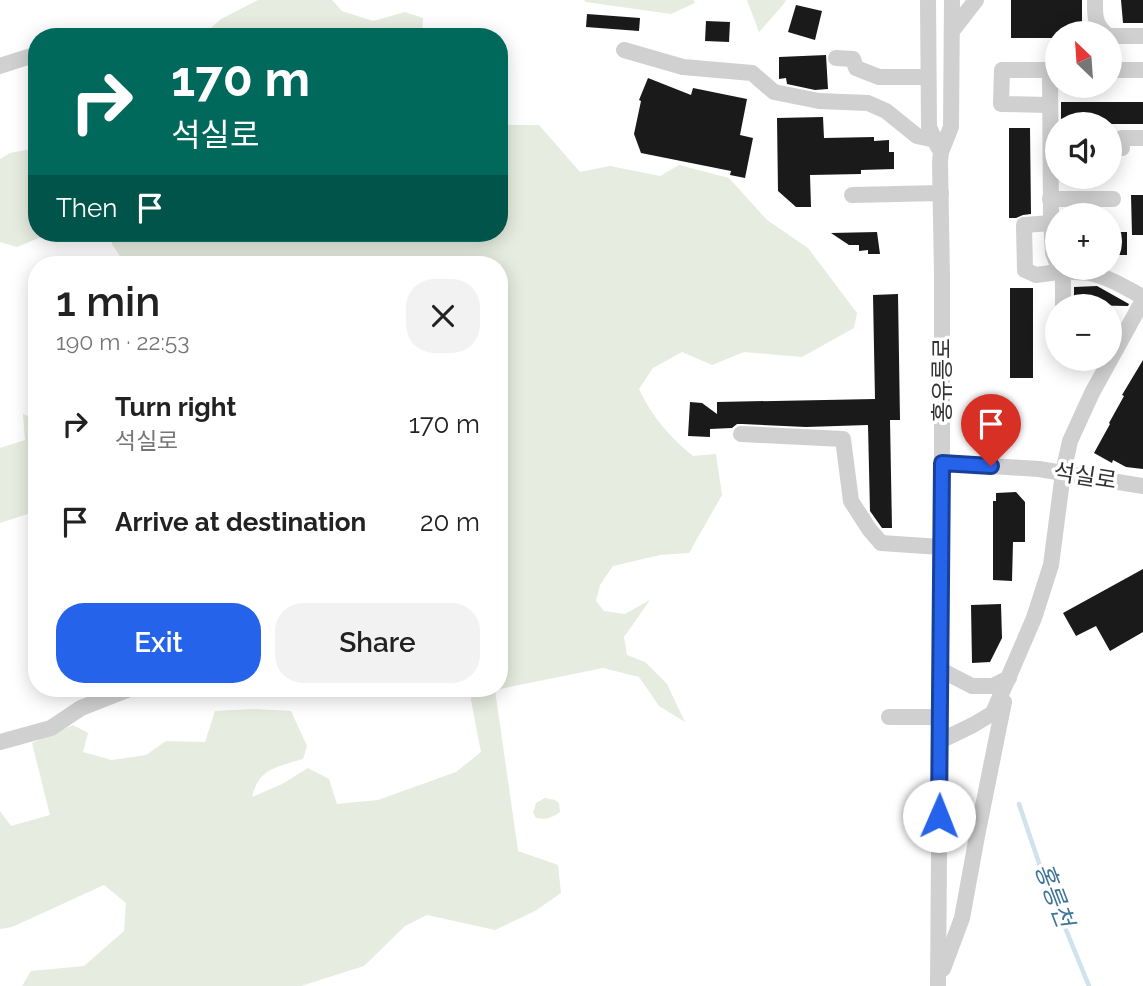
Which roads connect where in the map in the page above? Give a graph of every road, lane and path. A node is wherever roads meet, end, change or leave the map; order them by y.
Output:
1 (928, 0) edge
2 (952, 0) edge
3 (976, 0) edge
4 (1095, 0) edge
5 (1096, 21) edge
6 (952, 31) junction
7 (1122, 36) edge
8 (1143, 36) edge
9 (624, 50) dead end
10 (28, 57) edge
11 (836, 58) dead end
12 (0, 66) edge
13 (1045, 70) edge
14 (1122, 70) edge
15 (1143, 70) edge
16 (928, 77) junction
17 (1050, 98) edge
18 (1049, 105) junction
19 (1050, 112) edge
20 (1122, 138) edge
21 (1143, 138) edge
22 (938, 146) junction
23 (1051, 189) edge
24 (941, 193) junction
25 (852, 195) dead end
26 (1050, 199) junction
27 (1113, 199) dead end
28 (1050, 203) edge
29 (1045, 223) edge
30 (1045, 273) edge
31 (1111, 280) edge
32 (1143, 298) edge
33 (741, 434) dead end
34 (942, 463) junction
35 (1063, 473) junction
36 (1143, 486) edge
37 (941, 547) junction
38 (941, 670) junction
39 (1009, 678) junction
40 (109, 697) edge
41 (889, 717) dead end
42 (940, 717) junction
43 (940, 741) junction
44 (0, 742) edge
45 (938, 984) edge

1 - 16 street, 홍유릉로
2 - 6 street, 홍유릉로
3 - 6 street
4 - 5 street
6 - 22 street, 홍유릉로
7 - 8 street
9 - 22 street
10 - 12 street
11 - 16 street
13 - 18 street
14 - 15 street
16 - 22 street, 홍유릉로
17 - 18 street
18 - 19 street
20 - 21 street
22 - 24 street, 홍유릉로
23 - 26 street
24 - 25 street
24 - 34 street, 홍유릉로
26 - 27 street
26 - 28 street
29 - 30 street
31 - 32 street
32 - 35 street
33 - 37 street
34 - 35 street, 석실로
34 - 37 street, 홍유릉로
35 - 36 street, 석실로
35 - 39 street
37 - 38 street, 홍유릉로
38 - 39 street
38 - 42 street, 홍유릉로
39 - 43 street
39 - 45 street
40 - 44 street
41 - 42 street
42 - 43 street, 홍유릉로
43 - 45 street, 홍유릉로

